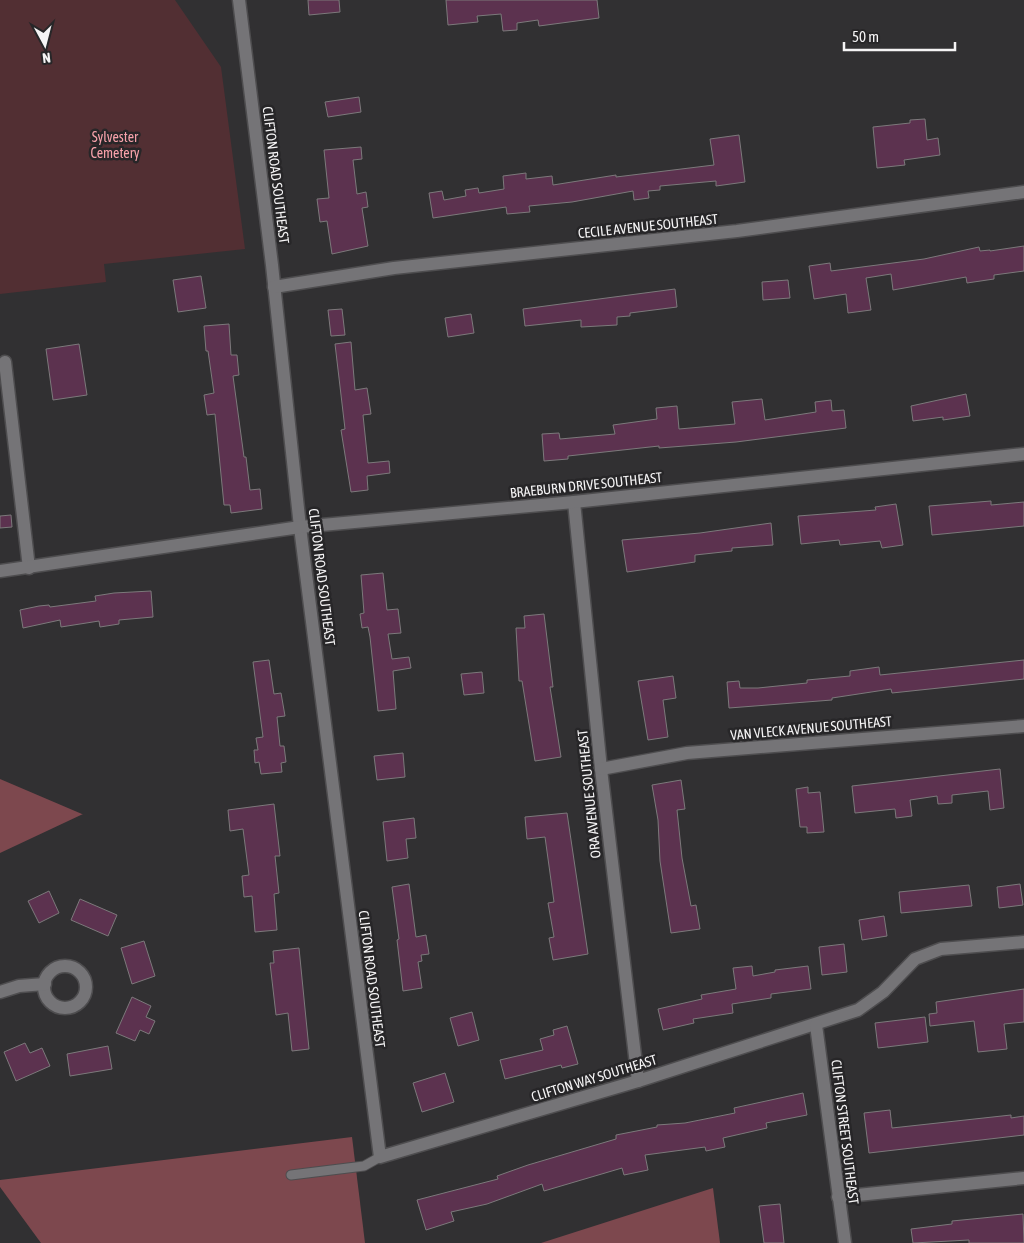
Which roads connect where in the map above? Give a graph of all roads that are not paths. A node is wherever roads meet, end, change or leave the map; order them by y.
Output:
1 (239, 0) edge
2 (1024, 192) edge
3 (274, 287) junction
4 (5, 362) dead end
5 (1024, 454) edge
6 (574, 502) junction
7 (300, 528) junction
8 (29, 568) junction
9 (0, 571) edge
10 (1024, 726) edge
11 (601, 769) junction
12 (1024, 942) edge
13 (45, 984) dead end
14 (0, 992) edge
15 (816, 1025) junction
16 (638, 1081) junction
17 (380, 1157) junction
18 (291, 1175) dead end
19 (1024, 1178) edge
20 (838, 1196) junction
21 (845, 1243) edge

1 - 3 street, CLIFTON ROAD SOUTHEAST
2 - 3 street, CECILE AVENUE SOUTHEAST
3 - 7 street, CLIFTON ROAD SOUTHEAST
4 - 8 street
5 - 6 street, BRAEBURN DRIVE SOUTHEAST
6 - 7 street, BRAEBURN DRIVE SOUTHEAST
6 - 11 street, ORA AVENUE SOUTHEAST
7 - 8 street, BRAEBURN DRIVE SOUTHEAST
7 - 17 street, CLIFTON ROAD SOUTHEAST
8 - 9 street, BRAEBURN DRIVE SOUTHEAST
10 - 11 street, VAN VLECK AVENUE SOUTHEAST
11 - 16 street, ORA AVENUE SOUTHEAST
12 - 15 street, CLIFTON WAY SOUTHEAST
13 - 14 street
15 - 16 street, CLIFTON WAY SOUTHEAST
15 - 20 street, CLIFTON STREET SOUTHEAST
16 - 17 street, CLIFTON WAY SOUTHEAST
17 - 18 lane
19 - 20 street
20 - 21 street, CLIFTON STREET SOUTHEAST

